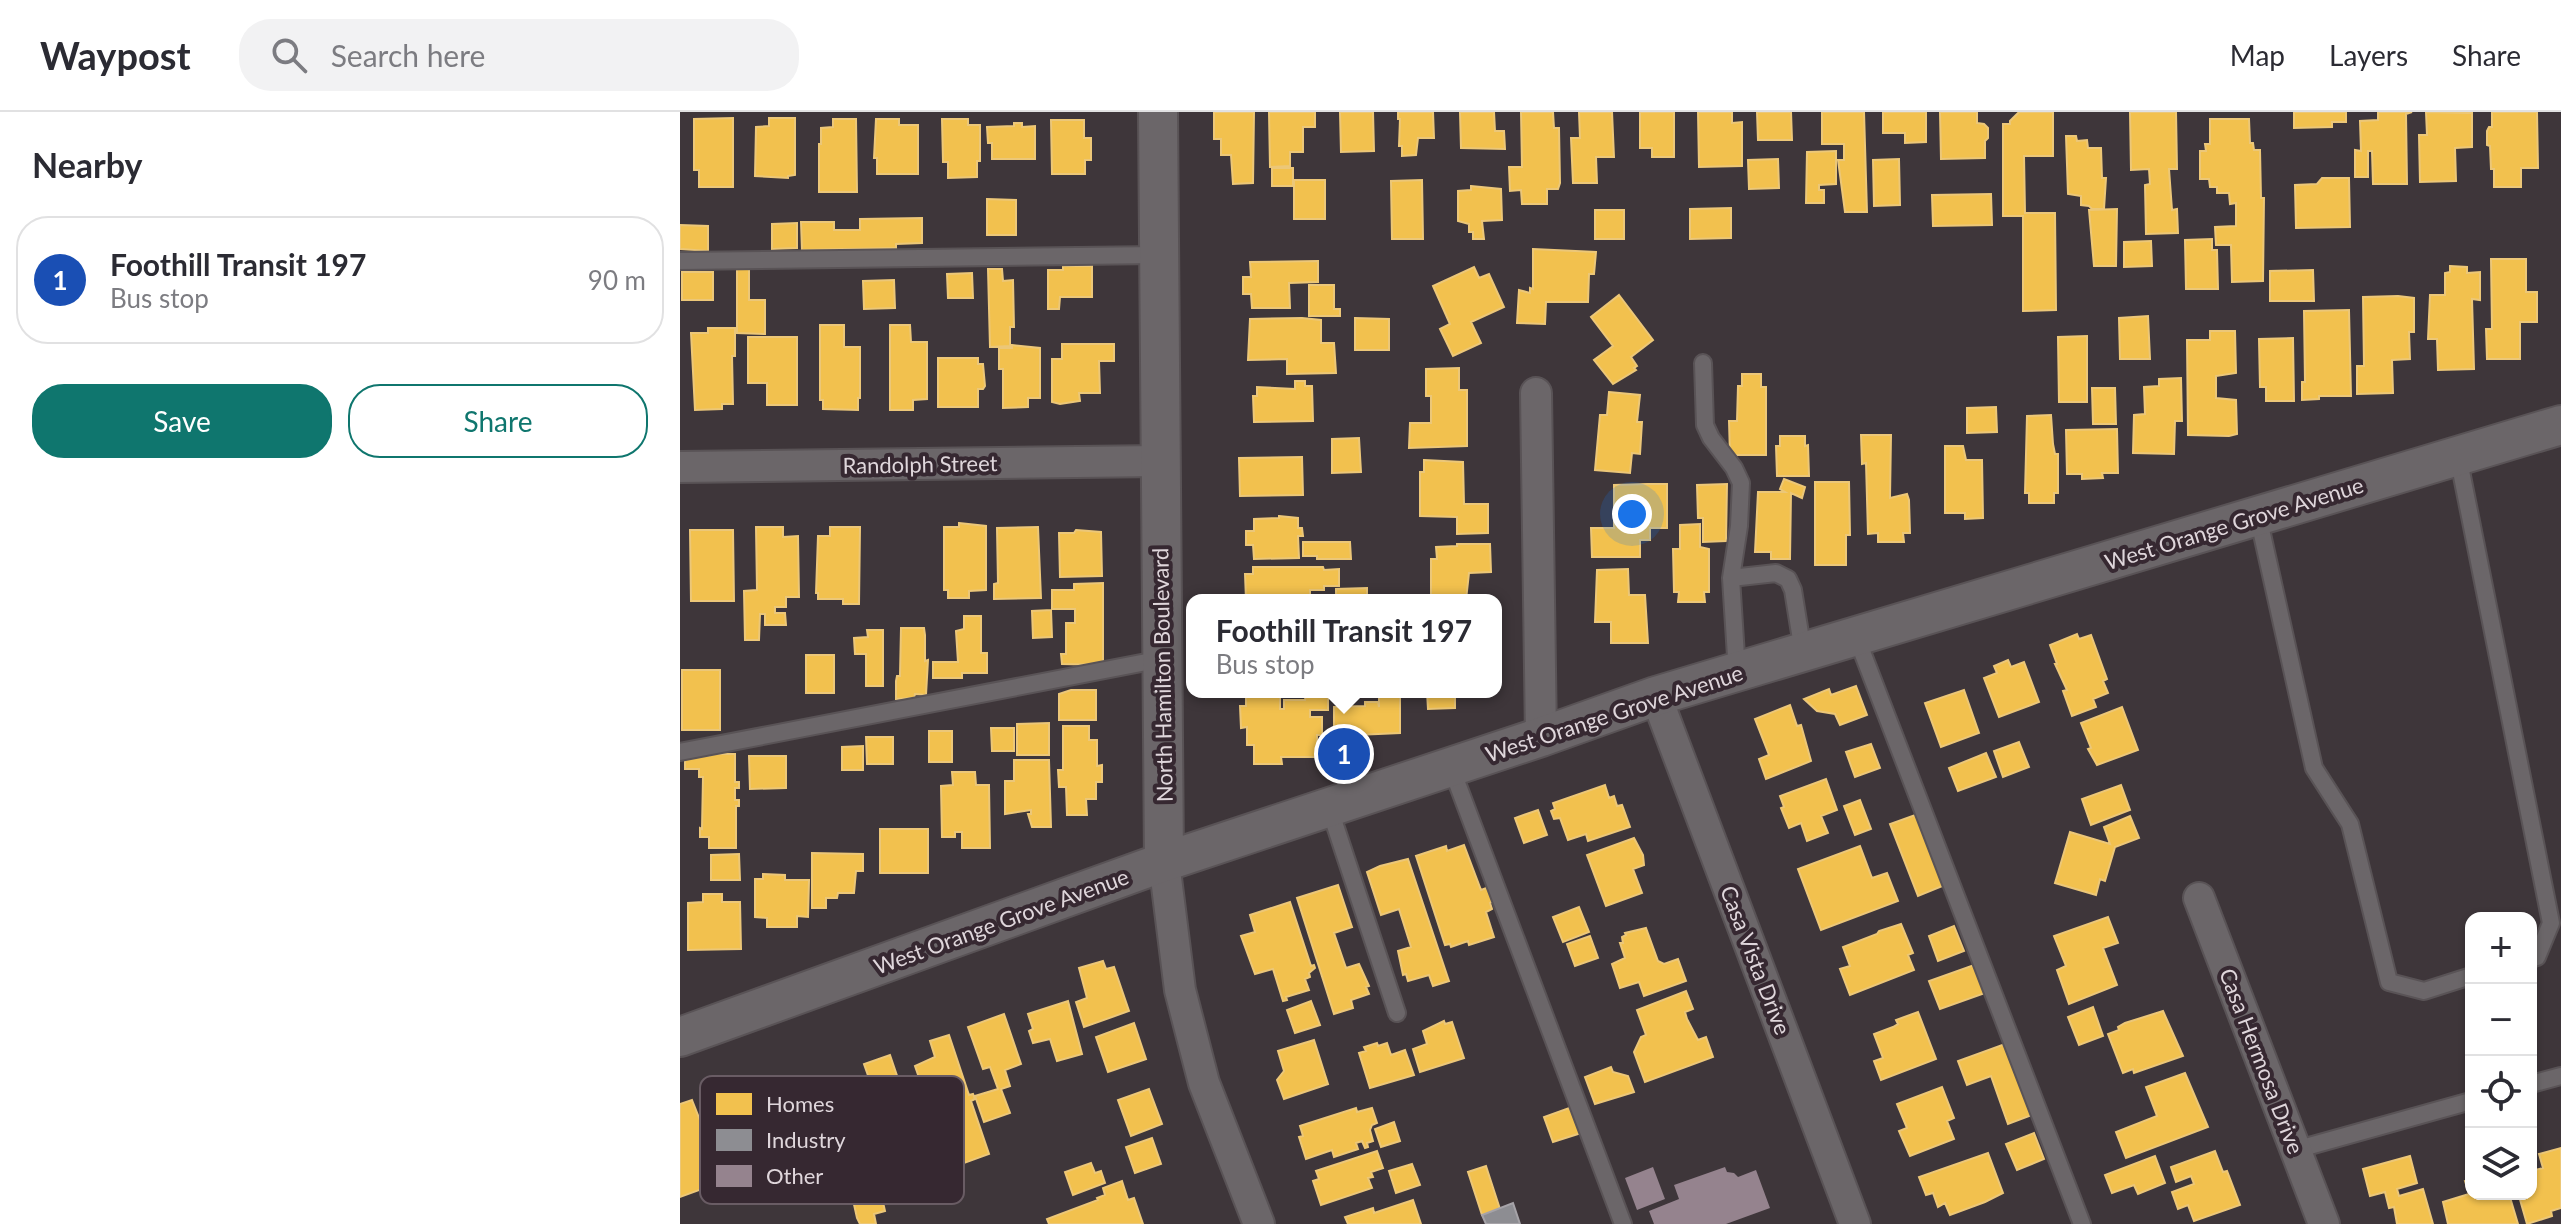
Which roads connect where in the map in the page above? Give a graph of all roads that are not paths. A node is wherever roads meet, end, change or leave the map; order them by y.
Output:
1 (1158, 112) edge
2 (1158, 255) junction
3 (680, 261) edge
4 (1703, 363) dead end
5 (1536, 393) dead end
6 (2561, 425) edge
7 (2458, 456) junction
8 (1159, 461) junction
9 (680, 467) edge
10 (2258, 516) junction
11 (1731, 578) junction
12 (1856, 636) junction
13 (1803, 652) junction
14 (1162, 659) junction
15 (1737, 672) junction
16 (1656, 696) junction
17 (1541, 737) junction
18 (680, 752) edge
19 (1451, 767) junction
20 (1329, 807) junction
21 (1164, 862) junction
22 (2199, 898) dead end
23 (2537, 957) edge
24 (2465, 978) edge
25 (1397, 1013) dead end
26 (680, 1037) edge
27 (2561, 1076) edge
28 (2537, 1082) edge
29 (2465, 1103) edge
30 (2295, 1150) junction
31 (1259, 1224) edge
32 (1623, 1224) edge
33 (1855, 1224) edge
34 (2082, 1224) edge
35 (2324, 1224) edge

1 - 2 street, North Hamilton Boulevard
2 - 3 lane
2 - 8 street, North Hamilton Boulevard
4 - 11 lane
5 - 17 street
6 - 7 street, West Orange Grove Avenue
7 - 10 street, West Orange Grove Avenue
7 - 23 lane
8 - 9 street, Randolph Street
8 - 14 street, North Hamilton Boulevard
10 - 12 street, West Orange Grove Avenue
10 - 24 lane
11 - 13 lane
11 - 15 lane
12 - 13 street, West Orange Grove Avenue
12 - 34 lane
13 - 15 street, West Orange Grove Avenue
14 - 18 lane
14 - 21 street, North Hamilton Boulevard
15 - 16 street, West Orange Grove Avenue
16 - 17 street, West Orange Grove Avenue
16 - 33 street, Casa Vista Drive
17 - 19 street, West Orange Grove Avenue
19 - 20 street, West Orange Grove Avenue
19 - 32 lane
20 - 21 street, West Orange Grove Avenue
20 - 25 lane
21 - 26 street, West Orange Grove Avenue
21 - 31 street, North Hamilton Boulevard
22 - 30 street, Casa Hermosa Drive
27 - 28 lane
29 - 30 lane
30 - 35 street, Casa Hermosa Drive

